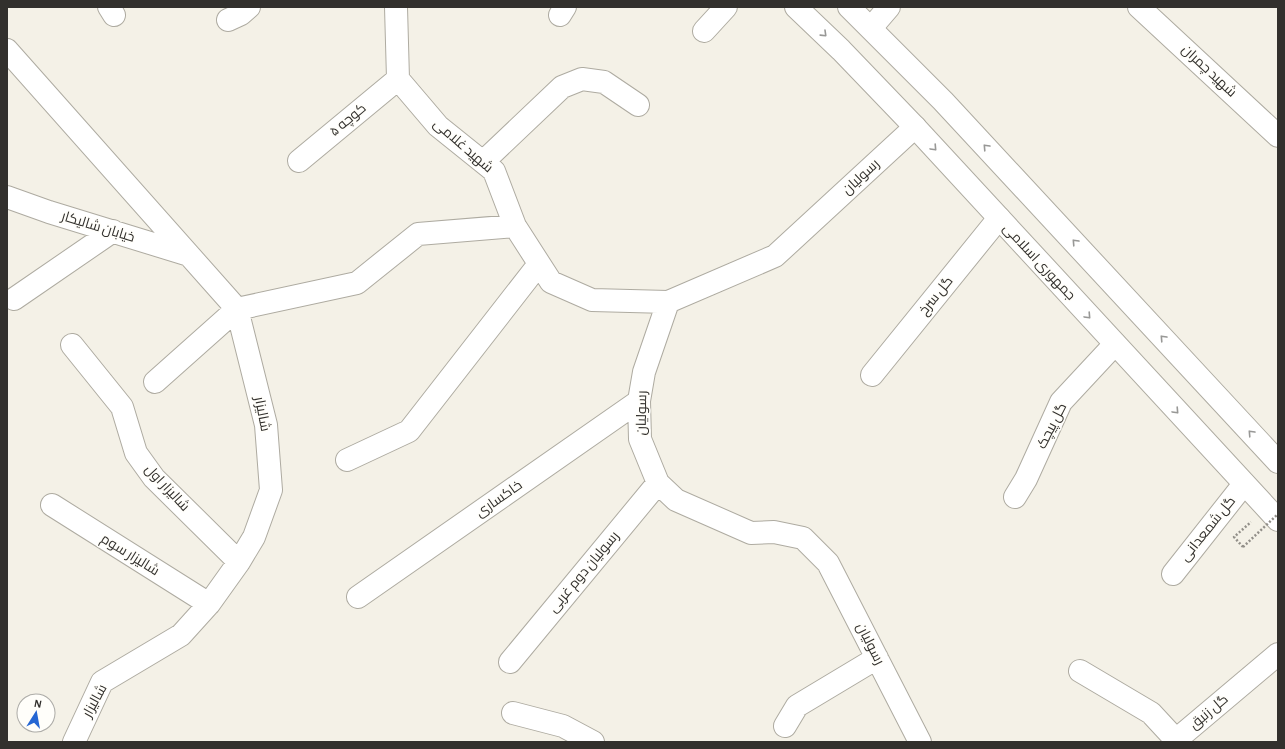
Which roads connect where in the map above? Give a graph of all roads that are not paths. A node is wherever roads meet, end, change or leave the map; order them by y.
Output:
1 (249, 7) edge
2 (396, 7) edge
3 (726, 7) edge
4 (796, 7) edge
5 (849, 7) edge
6 (889, 7) edge
7 (1139, 7) edge
8 (228, 20) dead end
9 (871, 28) junction
10 (704, 31) dead end
11 (7, 50) edge
12 (398, 79) junction
13 (638, 105) dead end
14 (915, 127) junction
15 (1278, 136) edge
16 (299, 161) dead end
17 (483, 162) junction
18 (7, 197) edge
19 (999, 218) junction
20 (516, 226) junction
21 (113, 231) junction
22 (189, 255) junction
23 (539, 264) junction
24 (14, 299) dead end
25 (668, 302) junction
26 (237, 309) junction
27 (1115, 344) junction
28 (72, 345) dead end
29 (872, 375) dead end
30 (155, 382) dead end
31 (639, 400) junction
32 (347, 460) dead end
33 (1278, 462) edge
34 (658, 483) junction
35 (1244, 484) junction
36 (1015, 497) dead end
37 (52, 505) dead end
38 (1278, 520) edge
39 (239, 562) junction
40 (1173, 574) dead end
41 (358, 597) dead end
42 (209, 604) junction
43 (1278, 654) edge
44 (877, 658) junction
45 (510, 662) dead end
46 (1080, 671) dead end
47 (512, 713) dead end
48 (785, 726) dead end
49 (1177, 741) edge
50 (74, 742) edge
51 (593, 742) edge
52 (920, 742) edge

1 - 8 street
2 - 12 street
3 - 10 street
4 -> 14 street, جمهوری اسلامی
5 - 9 street
6 - 9 street
7 - 15 street, شهید چمران
33 -> 9 street
11 - 22 street
12 - 16 street, کوچه ۵
12 - 17 street, شهید غلامی
13 - 17 street
14 -> 19 street, جمهوری اسلامی
14 - 25 street, رسولیان
17 - 20 street, شهید غلامی
18 - 21 street, خیابان شالیکار
19 -> 27 street, جمهوری اسلامی
19 - 29 street, گل سرخ
20 - 23 street, شهید غلامی
20 - 26 street
21 - 22 street, خیابان شالیکار
21 - 24 street
22 - 26 street
23 - 25 street, شهید غلامی
23 - 32 street
25 - 31 street, رسولیان
26 - 30 street
26 - 39 street, شالیزار
27 -> 35 street, جمهوری اسلامی
27 - 36 street, گل پیچک
28 - 39 street, شالیزار اول
31 - 34 street, رسولیان
31 - 41 street, خاکساری
34 - 44 street, رسولیان
34 - 45 street, رسولیان دوم غربی
35 - 38 street, جمهوری اسلامی
35 - 40 street, گل شمعدانی
37 - 42 street, شالیزار سوم
39 - 42 street, شالیزار
42 - 50 street, شالیزار
43 - 49 street, گل زنبق
44 - 48 street
44 - 52 street, رسولیان
46 - 49 street, گل زنبق
47 - 51 street

